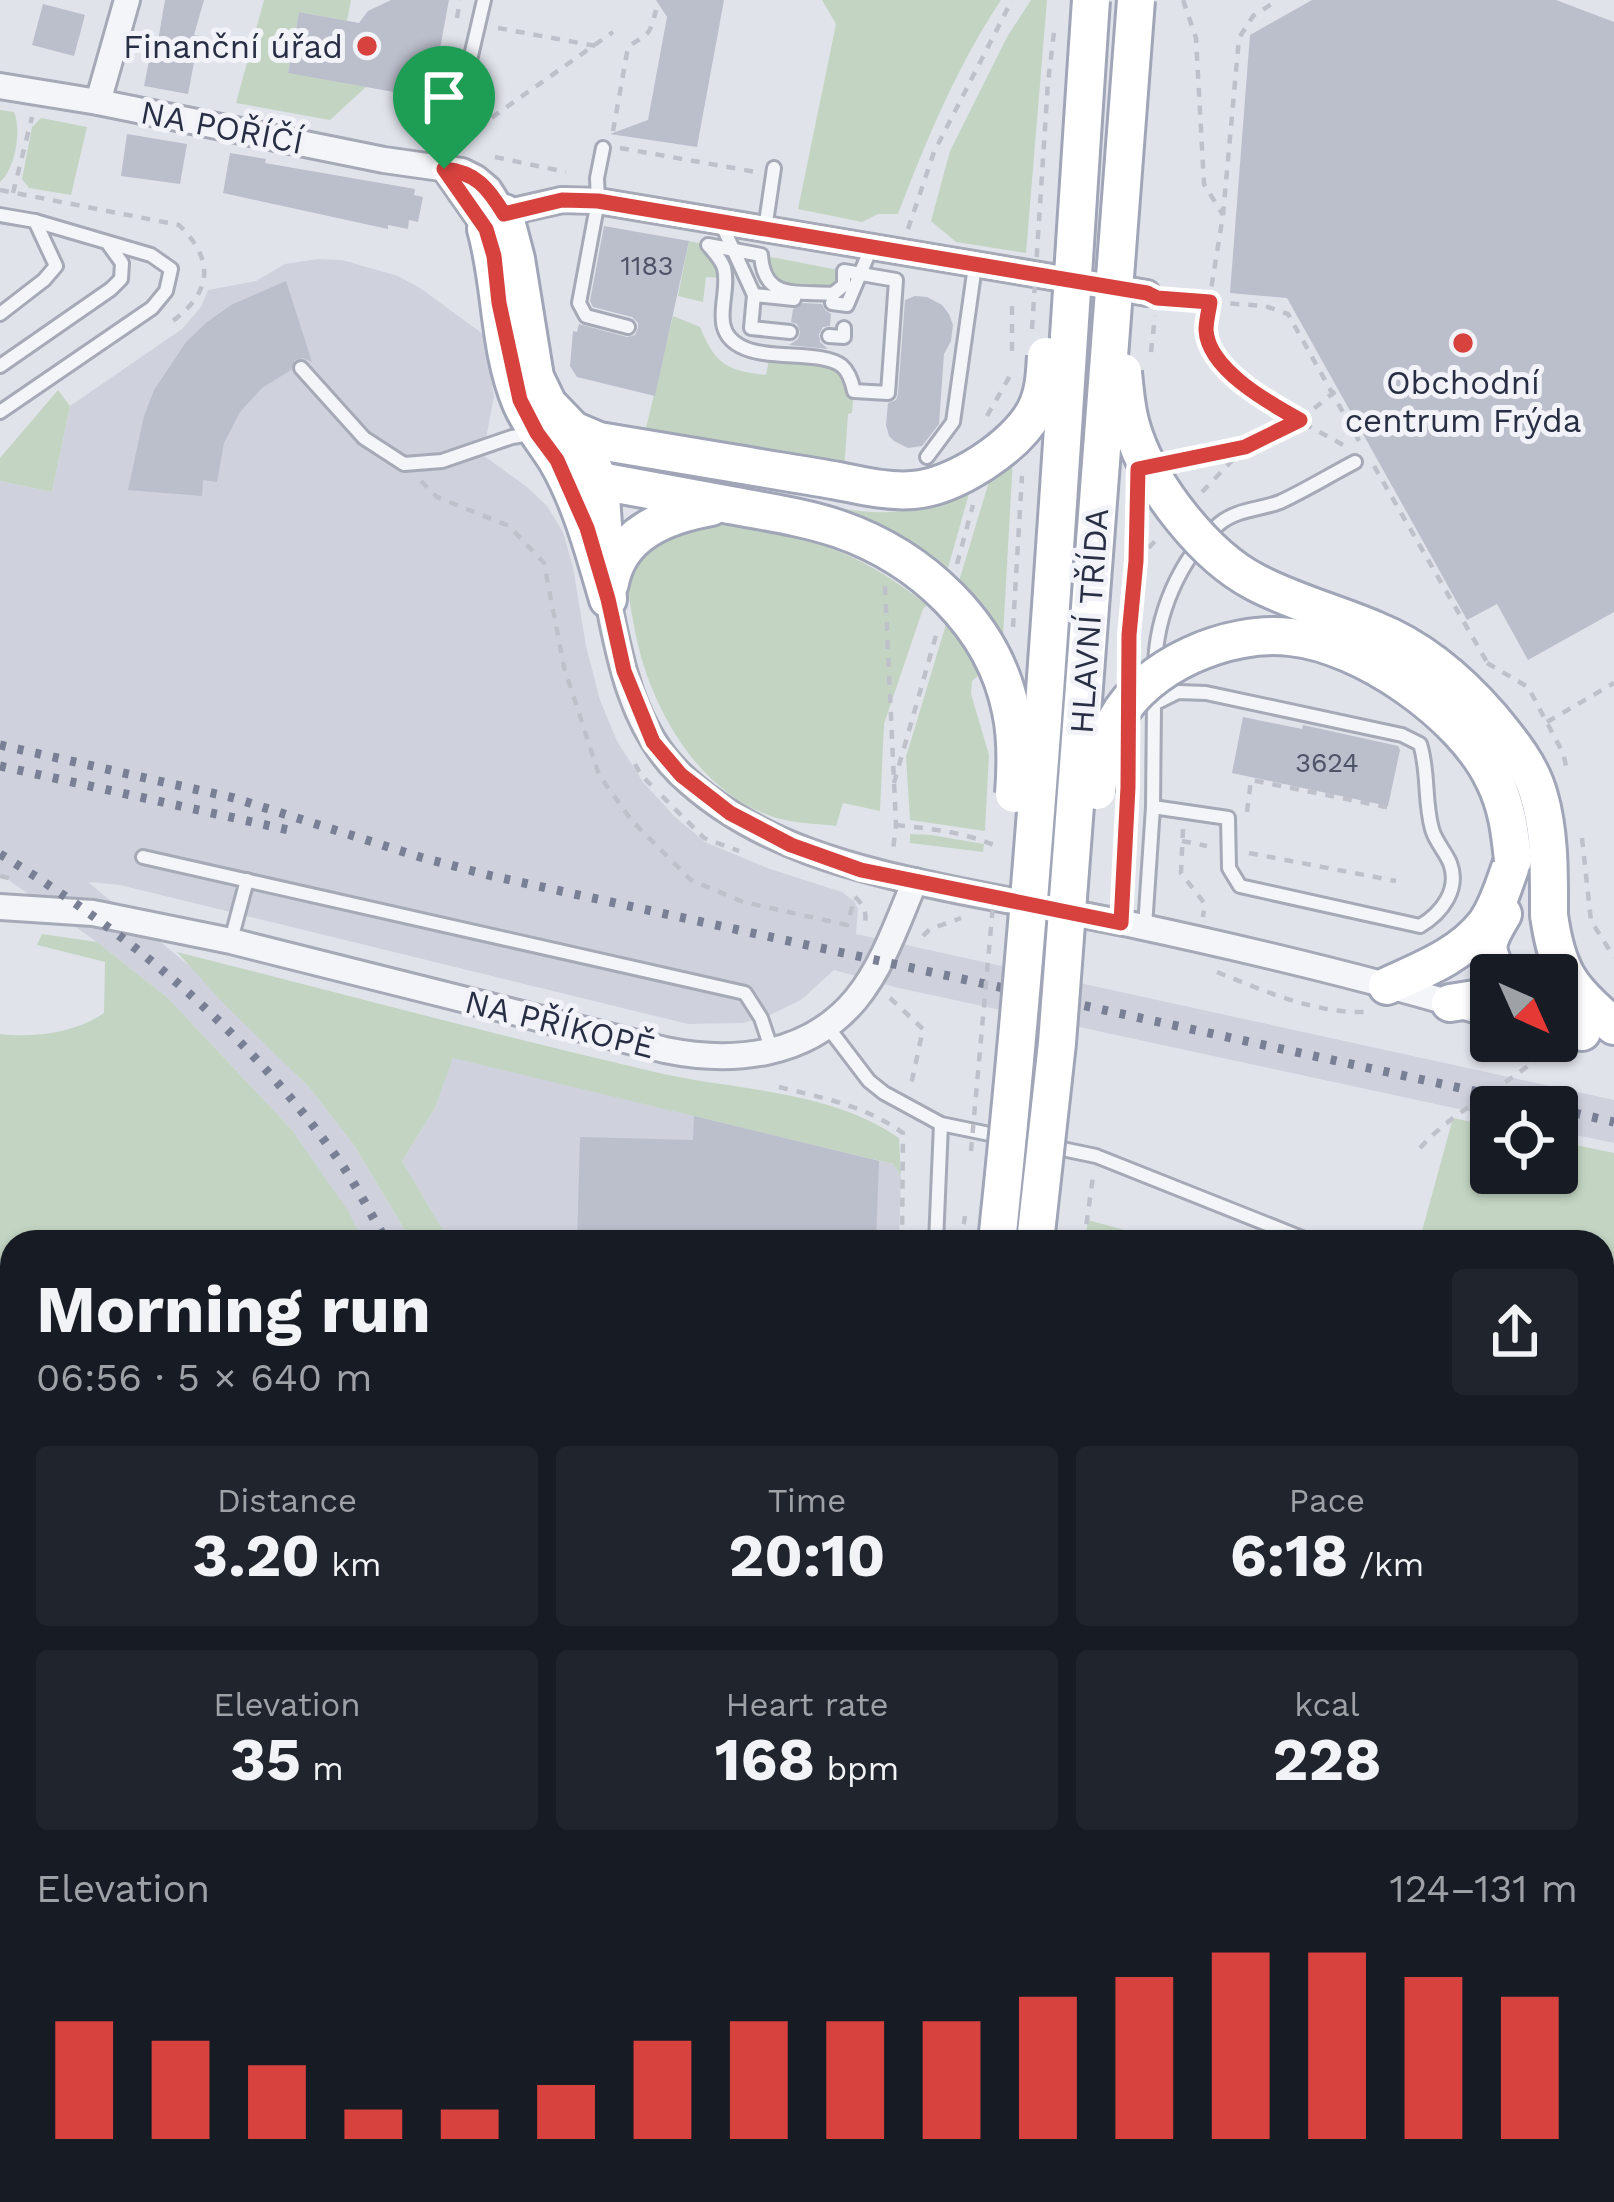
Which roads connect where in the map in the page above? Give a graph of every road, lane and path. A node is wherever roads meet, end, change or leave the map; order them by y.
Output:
1 (127, 0) edge
2 (484, 0) edge
3 (1012, 0) edge
4 (1076, 0) edge
5 (1091, 0) edge
6 (1136, 0) edge
7 (1146, 0) edge
8 (1183, 0) edge
9 (1278, 0) edge
10 (656, 10) dead end
11 (498, 28) dead end
12 (613, 32) dead end
13 (596, 46) junction
14 (0, 86) edge
15 (38, 93) junction
16 (98, 102) junction
17 (613, 130) dead end
18 (475, 144) dead end
19 (610, 148) joint
20 (444, 169) junction
21 (774, 171) joint
22 (15, 187) dead end
23 (598, 201) junction
24 (0, 215) edge
25 (1223, 215) junction
26 (35, 221) junction
27 (495, 221) junction
28 (720, 222) junction
29 (765, 230) junction
30 (109, 244) junction
31 (871, 248) junction
32 (733, 250) junction
33 (903, 253) junction
34 (975, 266) junction
35 (860, 274) junction
36 (1147, 293) dead end
37 (754, 295) junction
38 (794, 299) dead end
39 (1210, 302) junction
40 (842, 306) dead end
41 (1264, 306) dead end
42 (0, 314) edge
43 (628, 327) dead end
44 (844, 328) dead end
45 (790, 332) dead end
46 (830, 335) dead end
47 (1150, 362) dead end
48 (0, 367) edge
49 (301, 368) dead end
50 (1338, 389) dead end
51 (0, 412) edge
52 (1300, 420) junction
53 (556, 441) junction
54 (642, 448) junction
55 (1354, 456) joint
56 (927, 457) dead end
57 (1180, 460) dead end
58 (600, 481) junction
59 (728, 505) junction
60 (1137, 514) dead end
61 (587, 528) junction
62 (608, 599) junction
63 (1460, 619) dead end
64 (1474, 656) dead end
65 (1488, 664) junction
66 (1129, 675) dead end
67 (1614, 682) edge
68 (1154, 704) junction
69 (1547, 722) junction
70 (1128, 787) dead end
71 (1573, 791) dead end
72 (1153, 806) junction
73 (1391, 808) dead end
74 (1184, 810) junction
75 (1246, 820) dead end
76 (1580, 826) dead end
77 (1242, 852) dead end
78 (143, 857) dead end
79 (0, 877) edge
80 (18, 880) dead end
81 (247, 880) junction
82 (915, 881) junction
83 (1396, 881) dead end
84 (855, 897) dead end
85 (1504, 899) junction
86 (0, 907) edge
87 (1549, 915) junction
88 (1133, 925) junction
89 (863, 934) dead end
90 (231, 941) junction
91 (1199, 941) junction
92 (1488, 954) edge
93 (1529, 954) edge
94 (1614, 957) edge
95 (1388, 986) junction
96 (1283, 998) dead end
97 (1470, 1000) edge
98 (1450, 1003) junction
99 (1470, 1009) edge
100 (1348, 1013) dead end
101 (827, 1026) junction
102 (1580, 1032) edge
103 (772, 1052) junction
104 (1015, 1073) junction
105 (1053, 1077) junction
106 (779, 1087) dead end
107 (941, 1124) junction
108 (1420, 1148) dead end
109 (1096, 1156) junction
110 (902, 1230) edge
111 (937, 1230) edge
112 (998, 1230) edge
113 (1036, 1230) edge
114 (1086, 1230) edge
115 (1282, 1230) edge

1 - 16 street
2 - 20 lane
3 - 33 path
4 - 54 main road, bridge
5 - 104 main road, bridge
6 - 105 main road, HLAVNÍ TŘÍDA, bridge
7 - 87 main road, bridge
8 - 25 path
9 - 25 path
10 - 17 path
11 - 13 path
12 - 13 path
13 - 18 path
14 - 15 street, NA POŘÍČÍ
15 - 16 street, NA POŘÍČÍ
15 - 22 path
16 - 20 street, NA POŘÍČÍ
19 - 21 path
19 - 23 lane
20 - 27 street
21 - 29 lane
23 - 27 street
23 - 28 street
23 - 43 lane
24 - 26 lane
25 - 39 path
26 - 30 lane
26 - 42 lane
27 - 53 main road
28 - 29 street
28 - 32 lane
29 - 31 street
30 - 48 lane
30 - 51 lane
31 - 33 street
31 - 35 lane
32 - 35 lane
32 - 35 lane
32 - 37 lane
33 - 34 street
34 - 36 street
34 - 56 lane
35 - 40 lane
37 - 38 lane
37 - 45 lane
39 - 41 path
39 - 47 path
39 - 52 path
44 - 46 lane
49 - 53 lane
50 - 52 path
52 - 55 path
52 - 57 path
53 - 54 main road
53 - 58 main road
53 - 61 main road
54 - 58 main road
55 - 68 lane
58 - 59 main road
58 - 61 main road
58 - 62 main road
59 - 62 main road
59 - 104 main road, bridge
60 - 66 path
61 - 62 main road
62 - 82 street
63 - 65 path
64 - 65 path
65 - 69 path
67 - 69 path
68 - 72 lane
68 - 74 lane
69 - 71 path
70 - 88 path
72 - 74 lane
72 - 88 lane
73 - 75 path
74 - 91 path
76 - 94 path
77 - 83 path
78 - 81 lane
79 - 80 path
81 - 90 lane
81 - 103 lane
82 - 88 street
82 - 101 street, NA PŘÍKOPĚ
84 - 89 path
85 - 92 main road
85 - 95 main road
85 - 105 main road, bridge
86 - 90 street, NA PŘÍKOPĚ
87 - 93 main road
87 - 102 main road
88 - 91 street
90 - 103 street, NA PŘÍKOPĚ
91 - 95 street
95 - 98 street
96 - 100 path
97 - 98 main road
98 - 99 street
101 - 103 street, NA PŘÍKOPĚ
101 - 107 lane
102 - 108 path
104 - 112 main road, bridge
105 - 113 main road, HLAVNÍ TŘÍDA, bridge
106 - 110 path
107 - 109 lane
107 - 111 lane
109 - 114 path
109 - 115 lane

